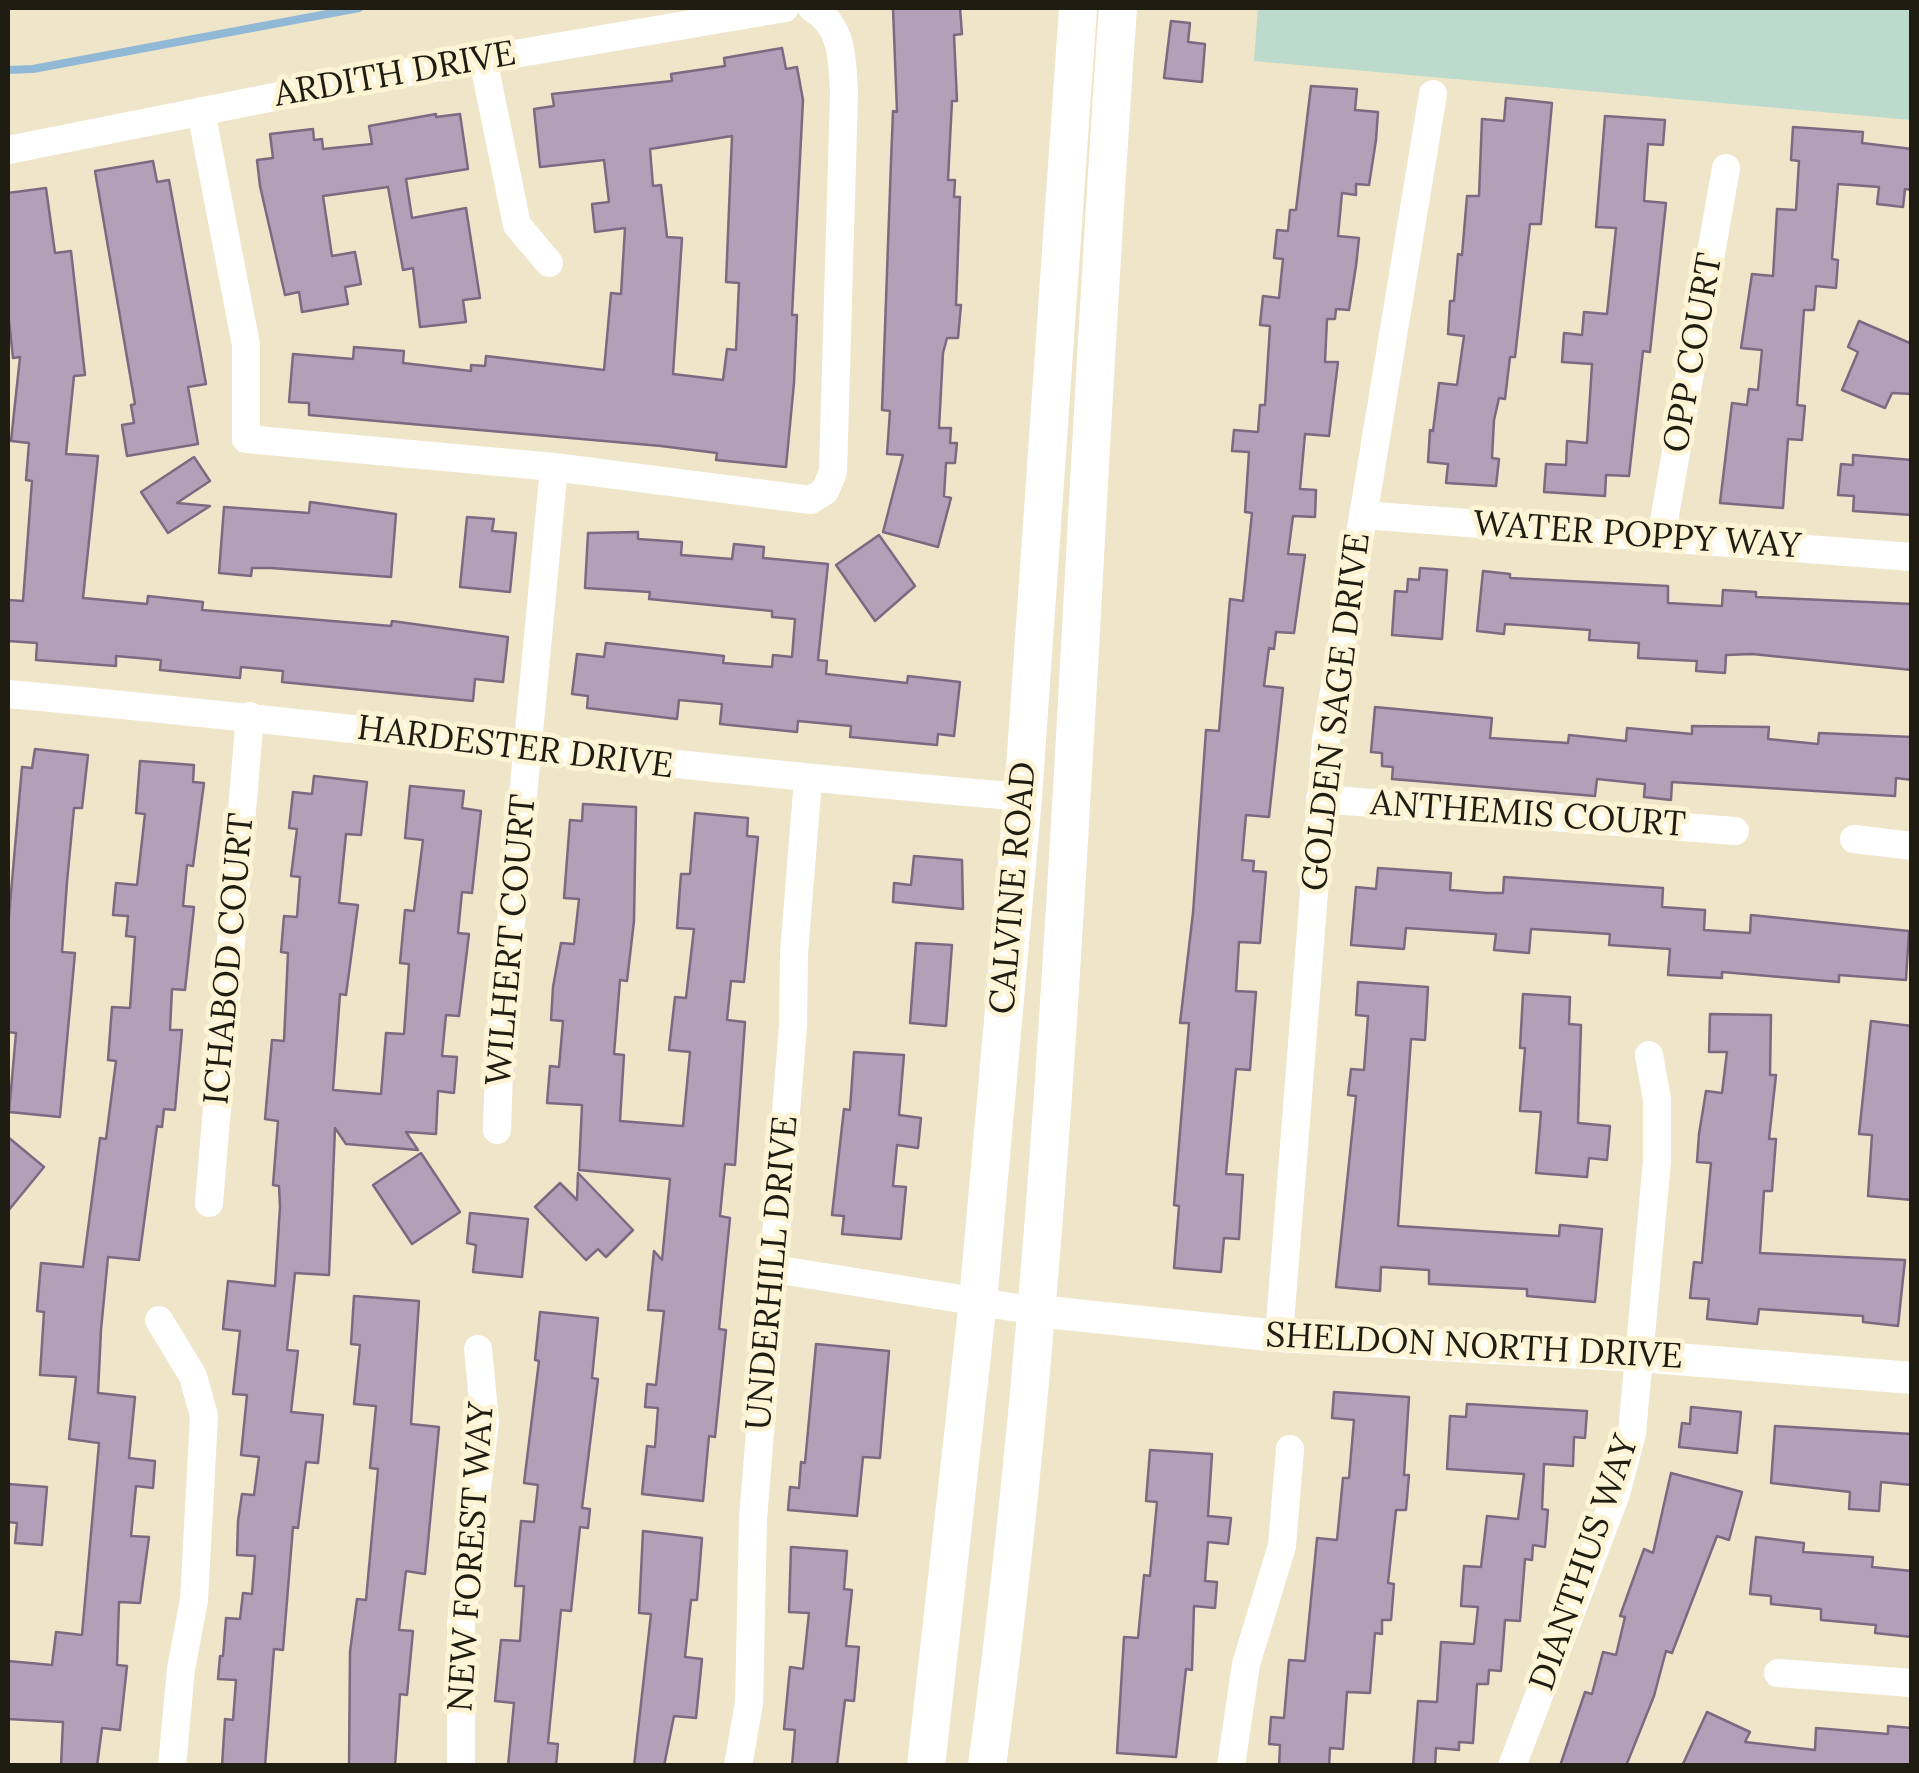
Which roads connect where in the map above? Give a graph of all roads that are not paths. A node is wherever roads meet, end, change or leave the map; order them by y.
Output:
1 (784, 8) edge
2 (812, 8) edge
3 (1078, 8) edge
4 (1118, 8) edge
5 (483, 59) junction
6 (1433, 94) dead end
7 (201, 112) junction
8 (8, 150) edge
9 (1726, 168) dead end
10 (549, 263) dead end
11 (554, 467) junction
12 (1363, 516) junction
13 (1662, 538) junction
14 (1912, 557) edge
15 (8, 694) edge
16 (250, 716) junction
17 (528, 752) junction
18 (808, 780) junction
19 (1023, 797) junction
20 (1320, 800) junction
21 (1736, 830) dead end
22 (1854, 839) dead end
23 (1912, 846) edge
24 (1649, 1054) dead end
25 (497, 1130) dead end
26 (209, 1203) dead end
27 (774, 1269) junction
28 (978, 1302) junction
29 (1036, 1311) junction
30 (159, 1320) dead end
31 (1279, 1336) junction
32 (478, 1349) dead end
33 (1639, 1356) junction
34 (1912, 1378) edge
35 (1290, 1450) dead end
36 (1778, 1673) dead end
37 (1912, 1683) edge
38 (172, 1766) edge
39 (461, 1766) edge
40 (738, 1766) edge
41 (926, 1766) edge
42 (987, 1766) edge
43 (1231, 1766) edge
44 (1512, 1766) edge

1 - 5 street, ARDITH DRIVE
2 - 11 street
3 - 19 main road, CALVINE ROAD
4 - 29 main road, CALVINE ROAD
5 - 7 street, ARDITH DRIVE
5 - 10 street
6 - 12 street, GOLDEN SAGE DRIVE
7 - 8 street, ARDITH DRIVE
7 - 11 street
9 - 13 street, OPP COURT
11 - 17 street, WILHERT COURT
12 - 13 street, WATER POPPY WAY
12 - 20 street, GOLDEN SAGE DRIVE
13 - 14 street, WATER POPPY WAY
15 - 16 street, HARDESTER DRIVE
16 - 17 street, HARDESTER DRIVE
16 - 26 street, ICHABOD COURT
17 - 18 street, HARDESTER DRIVE
17 - 25 street, WILHERT COURT
18 - 19 street, HARDESTER DRIVE
18 - 27 street, UNDERHILL DRIVE
19 - 28 main road, CALVINE ROAD
20 - 21 street, ANTHEMIS COURT
20 - 31 street, GOLDEN SAGE DRIVE
22 - 23 street
24 - 33 street, DIANTHUS WAY
27 - 28 street
27 - 40 street, UNDERHILL DRIVE
28 - 29 street
28 - 41 main road, CALVINE ROAD
29 - 31 street, SHELDON NORTH DRIVE
29 - 42 main road, CALVINE ROAD
30 - 38 street
31 - 33 street, SHELDON NORTH DRIVE
32 - 39 street, NEW FOREST WAY
33 - 34 street, SHELDON NORTH DRIVE
33 - 44 street, DIANTHUS WAY
35 - 43 street
36 - 37 street

